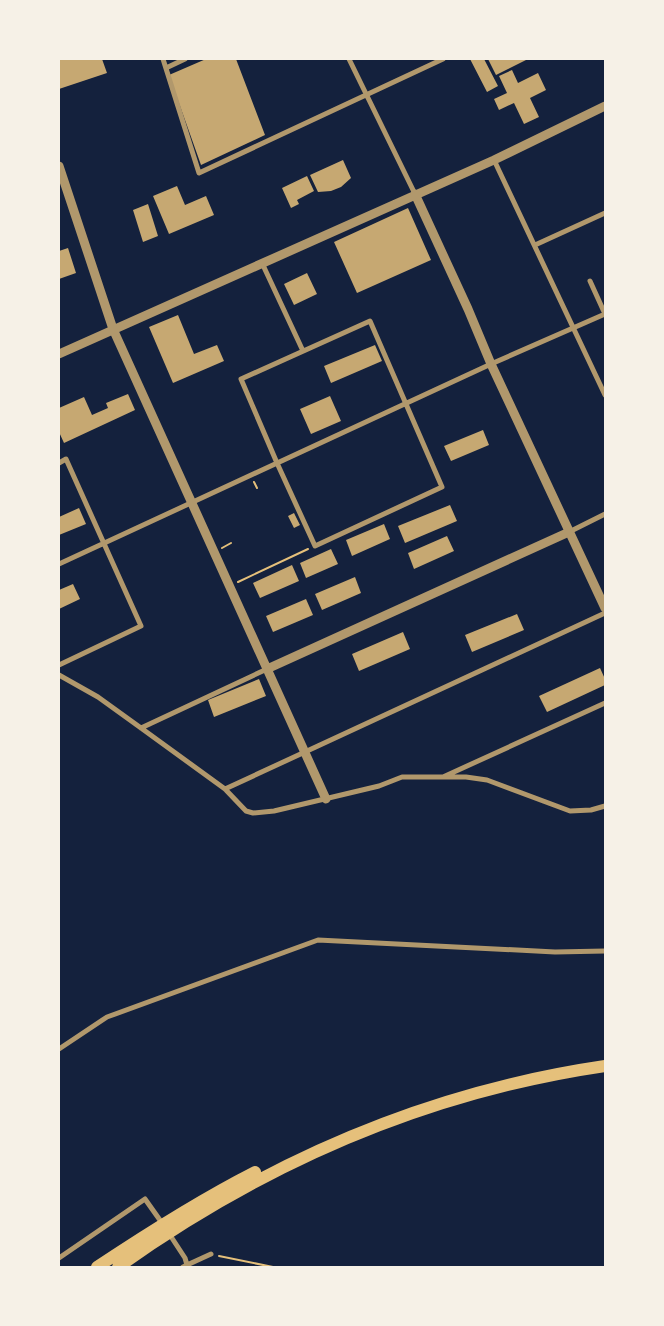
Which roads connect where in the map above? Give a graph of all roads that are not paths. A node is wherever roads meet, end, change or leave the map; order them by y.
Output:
1 (163, 59) edge
2 (185, 59) edge
3 (349, 59) edge
4 (443, 59) edge
5 (166, 68) junction
6 (366, 94) junction
7 (605, 106) edge
8 (494, 160) junction
9 (59, 166) edge
10 (415, 194) junction
11 (605, 213) edge
12 (535, 245) junction
13 (262, 263) junction
14 (590, 281) dead end
15 (605, 314) edge
16 (574, 328) junction
17 (113, 329) junction
18 (303, 351) junction
19 (59, 354) edge
20 (492, 364) junction
21 (605, 395) edge
22 (405, 404) junction
23 (59, 463) edge
24 (277, 463) junction
25 (191, 502) junction
26 (605, 514) edge
27 (569, 532) junction
28 (104, 543) junction
29 (59, 564) edge
30 (605, 608) edge
31 (605, 613) edge
32 (59, 665) edge
33 (267, 669) junction
34 (59, 675) edge
35 (605, 702) edge
36 (141, 728) junction
37 (304, 751) junction
38 (440, 778) junction
39 (225, 789) junction
40 (326, 799) junction
41 (605, 806) edge
42 (605, 951) edge
43 (59, 1049) edge
44 (605, 1066) edge
45 (354, 1135) junction
46 (211, 1254) road end
47 (59, 1258) edge
48 (185, 1266) edge
49 (97, 1267) edge
50 (118, 1267) edge

1 - 5 street
2 - 5 street
3 - 6 street
4 - 6 street
5 - 6 street
6 - 10 street
7 - 8 street
8 - 10 street
8 - 12 street
9 - 17 street
10 - 13 street
10 - 20 street
11 - 12 street
12 - 16 street
13 - 17 street
13 - 18 street
14 - 15 street
15 - 16 street
16 - 20 street
16 - 21 street
17 - 19 street
17 - 25 street
18 - 22 street
18 - 24 street
20 - 22 street
20 - 27 street
22 - 24 street
22 - 24 street
23 - 28 street
24 - 25 street
25 - 28 street
25 - 33 street
26 - 27 street
27 - 30 street
27 - 33 street
28 - 29 street
28 - 32 street
31 - 37 street
33 - 36 street
33 - 37 street
34 - 36 street
35 - 38 street
36 - 39 street
37 - 39 street
37 - 40 street
38 - 40 street
38 - 41 street
39 - 40 street
42 - 43 street
44 - 45 highway
45 - 49 highway
45 - 50 highway
46 - 48 street
47 - 48 street

